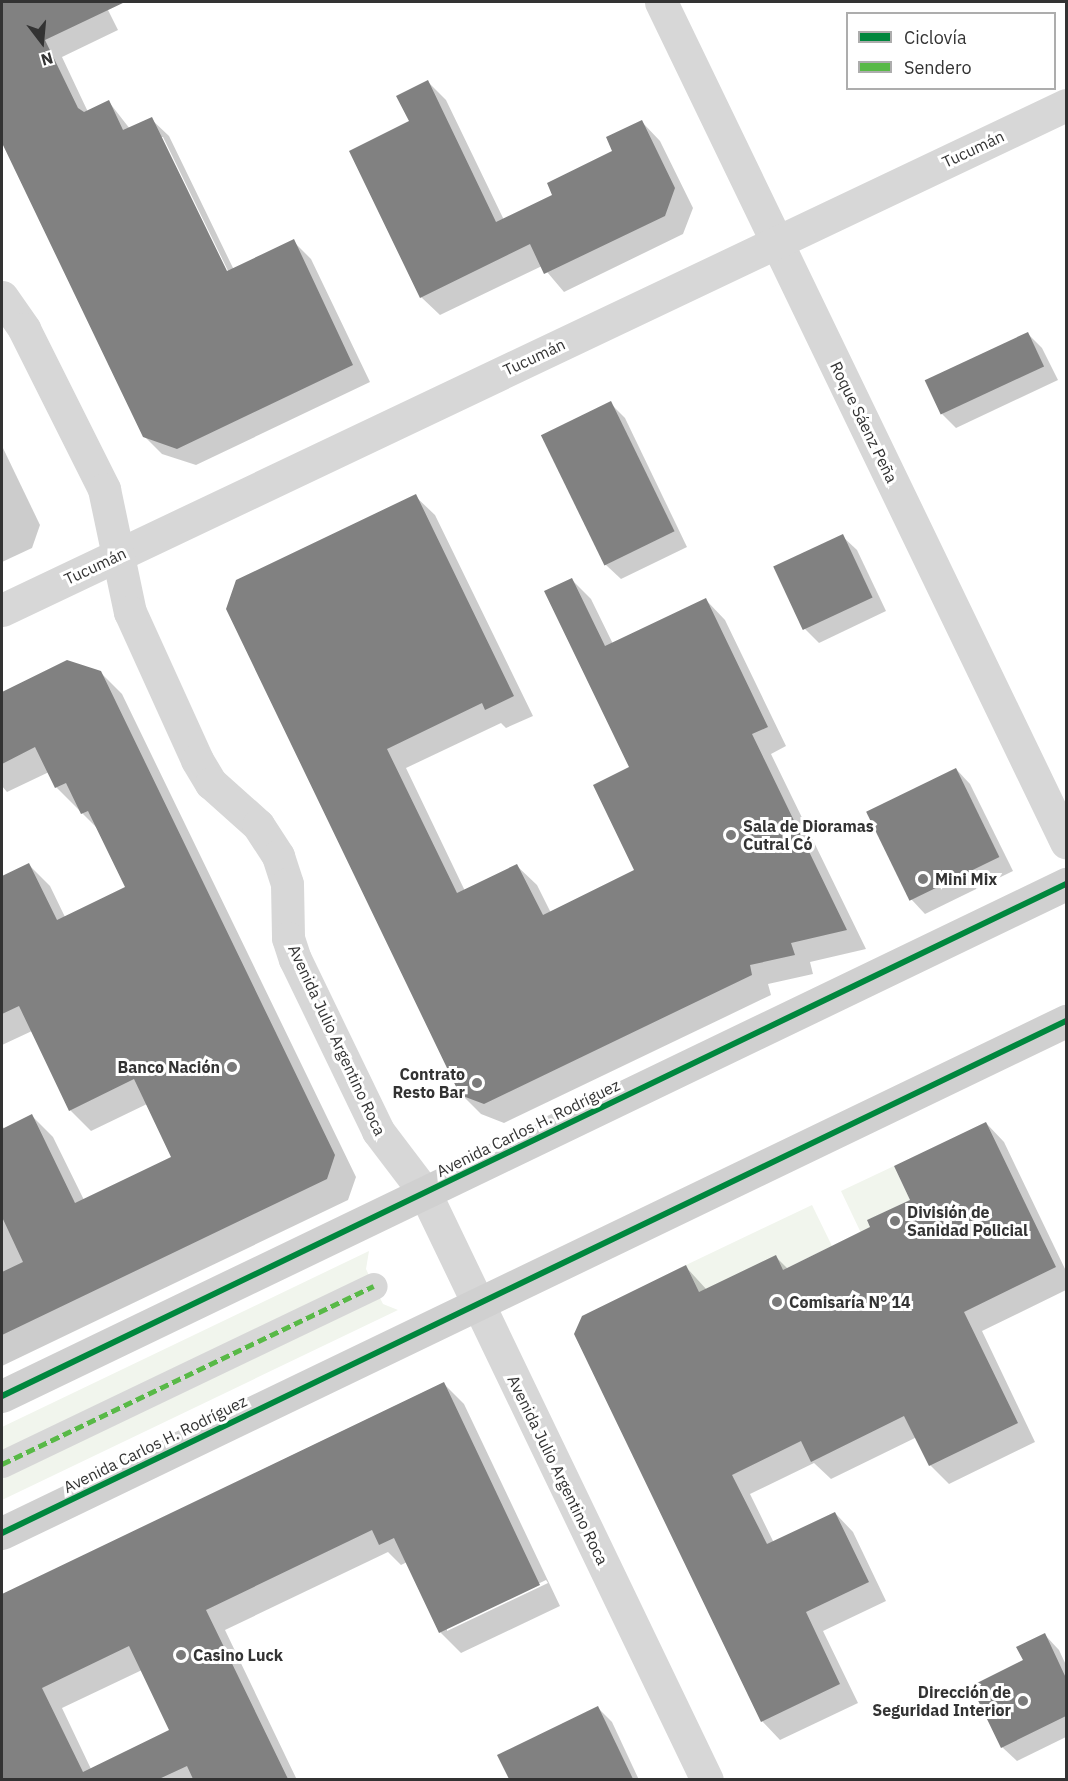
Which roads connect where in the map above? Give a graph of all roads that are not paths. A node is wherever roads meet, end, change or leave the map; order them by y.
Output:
1 (661, 2) edge
2 (1066, 105) edge
3 (777, 242) junction
4 (2, 297) edge
5 (119, 555) junction
6 (2, 610) edge
7 (1066, 842) edge
8 (1066, 884) edge
9 (1066, 1021) edge
10 (425, 1193) junction
11 (374, 1286) dead end
12 (478, 1303) junction
13 (2, 1396) edge
14 (2, 1464) edge
15 (2, 1533) edge
16 (707, 1779) edge

1 - 3 street, Roque Sáenz Peña
2 - 3 street, Tucumán
3 - 5 street, Tucumán
3 - 7 street, Roque Sáenz Peña
4 - 5 street, Avenida Julio Argentino Roca
5 - 6 street, Tucumán
5 - 10 street, Avenida Julio Argentino Roca
8 - 10 main road, Avenida Carlos H. Rodríguez
9 - 12 main road, Avenida Carlos H. Rodríguez
10 - 12 street, Avenida Julio Argentino Roca
10 - 13 main road, Avenida Carlos H. Rodríguez
11 - 14 street
12 - 15 main road, Avenida Carlos H. Rodríguez
12 - 16 street, Avenida Julio Argentino Roca

